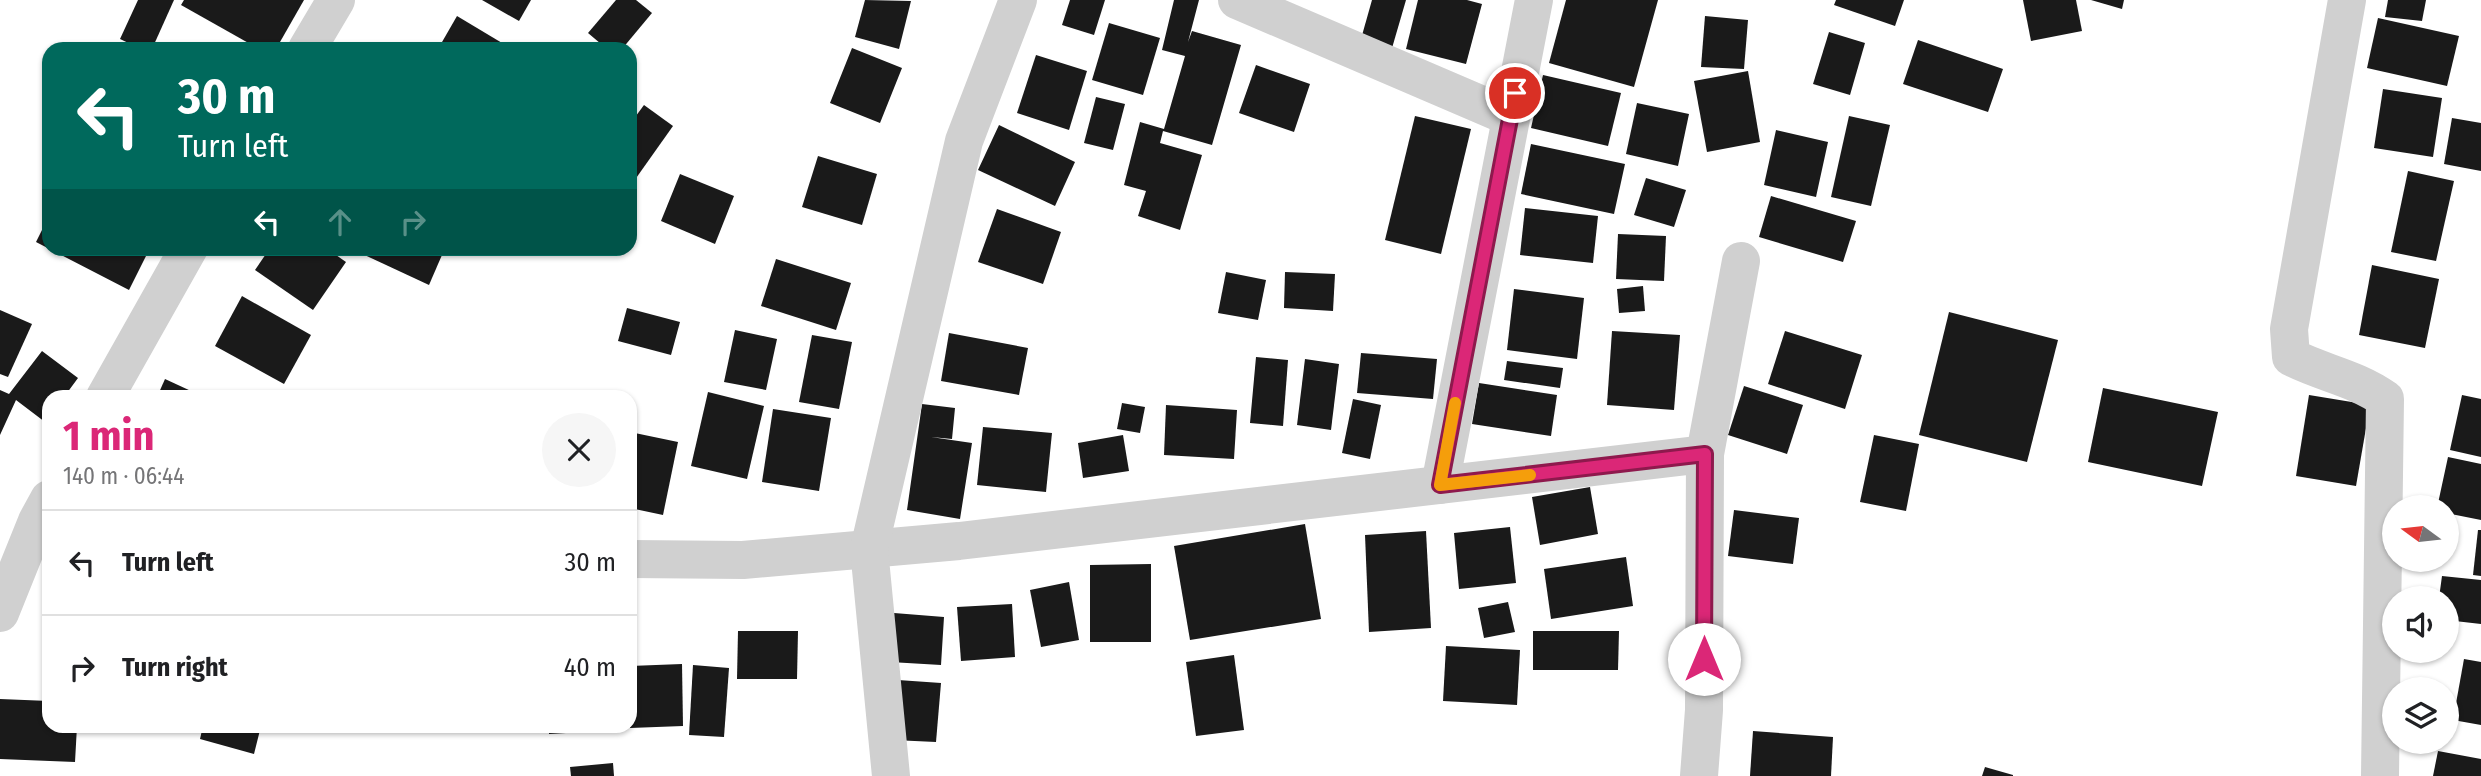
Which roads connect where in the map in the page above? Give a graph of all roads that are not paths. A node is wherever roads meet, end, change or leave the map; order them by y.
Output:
1 (337, 0) edge
2 (1018, 0) edge
3 (1237, 0) edge
4 (1534, 0) edge
5 (2347, 0) edge
6 (311, 42) edge
7 (1510, 117) junction
8 (184, 256) edge
9 (1741, 261) dead end
10 (109, 390) edge
11 (1705, 454) junction
12 (1440, 485) junction
13 (42, 521) edge
14 (869, 549) junction
15 (637, 559) edge
16 (0, 613) edge
17 (891, 776) edge
18 (1699, 776) edge
19 (2380, 776) edge

1 - 6 street
2 - 14 street
3 - 7 street
4 - 7 street
5 - 19 street
7 - 12 street
8 - 10 street
9 - 11 street
11 - 12 street
11 - 18 street
12 - 14 street
13 - 16 street
14 - 15 street
14 - 17 street

